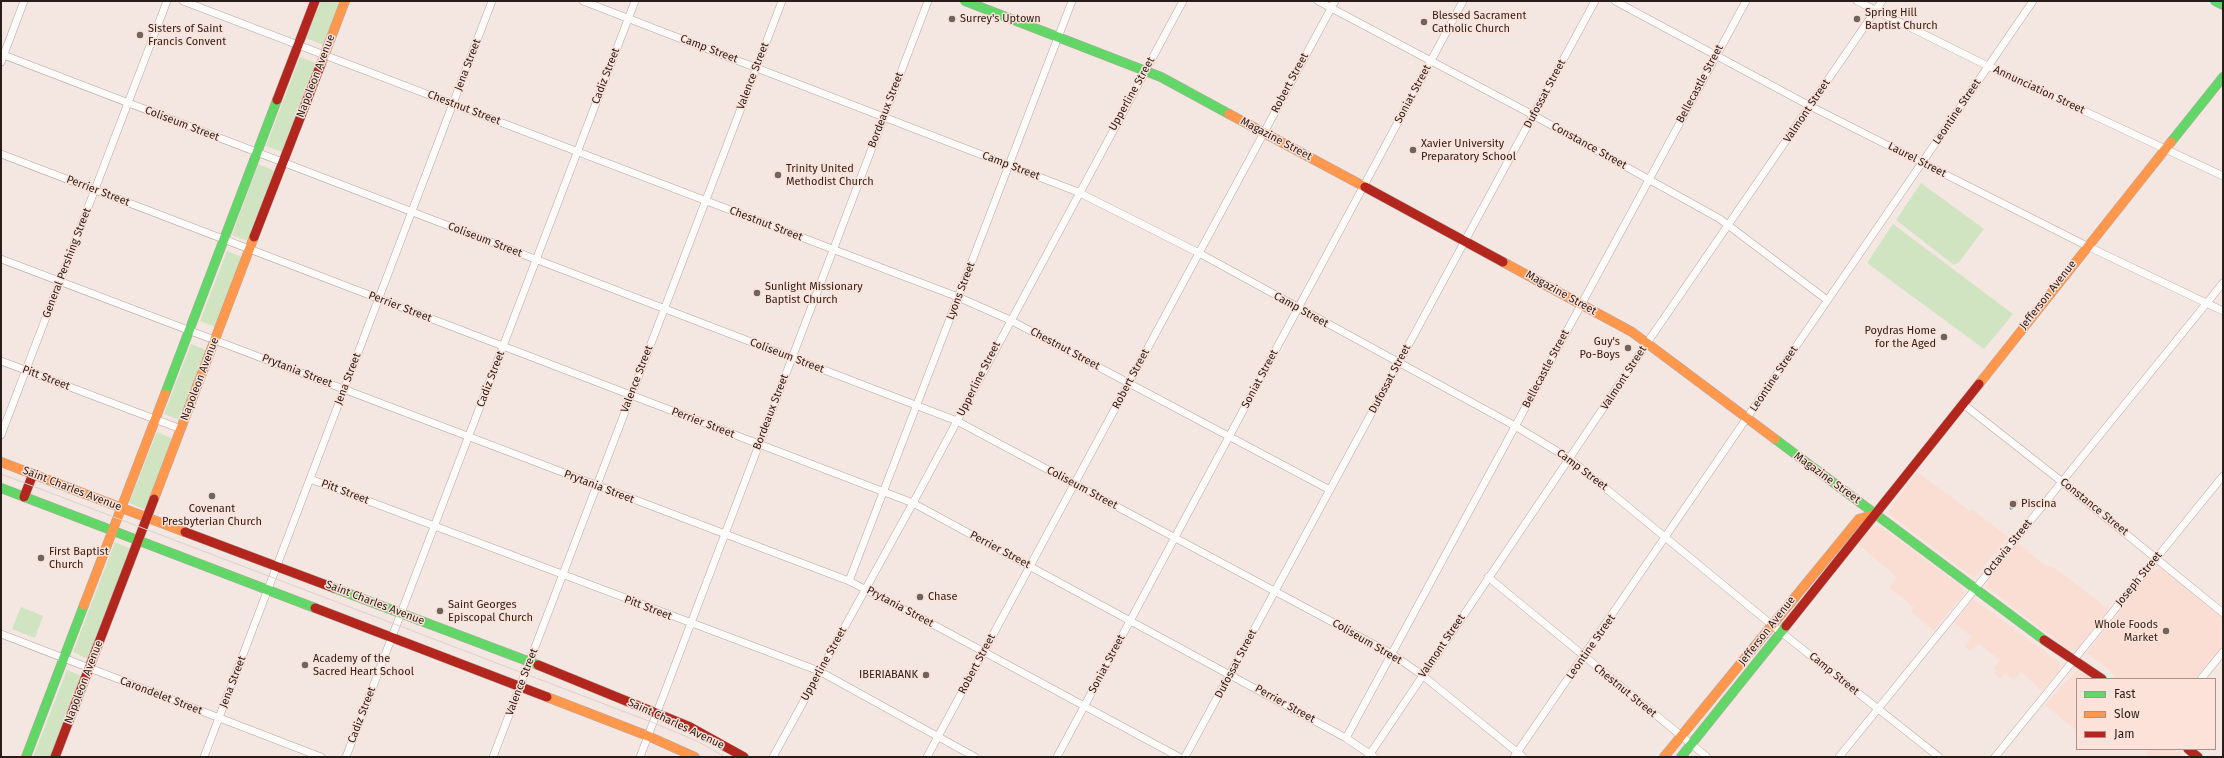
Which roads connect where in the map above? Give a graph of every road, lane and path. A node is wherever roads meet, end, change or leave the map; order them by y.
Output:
1 (24, 1) edge
2 (167, 1) edge
3 (183, 1) edge
4 (315, 1) edge
5 (345, 1) edge
6 (492, 1) edge
7 (583, 1) edge
8 (635, 1) edge
9 (782, 1) edge
10 (928, 1) edge
11 (965, 1) edge
12 (1072, 1) edge
13 (1182, 1) edge
14 (1318, 1) edge
15 (1335, 1) edge
16 (1463, 1) edge
17 (1595, 1) edge
18 (1615, 1) edge
19 (1746, 1) edge
20 (1857, 1) edge
21 (1882, 1) edge
22 (2033, 1) edge
23 (2215, 1) edge
24 (2223, 5) edge
25 (1331, 8) junction
26 (1875, 11) junction
27 (628, 18) junction
28 (1058, 37) junction
29 (298, 45) junction
30 (324, 55) junction
31 (1715, 56) junction
32 (2, 57) edge
33 (1431, 61) junction
34 (1988, 66) junction
35 (756, 68) junction
36 (1146, 71) junction
37 (2223, 77) edge
38 (128, 103) junction
39 (453, 104) junction
40 (1810, 106) junction
41 (1533, 115) junction
42 (884, 117) junction
43 (1264, 132) junction
44 (2165, 150) junction
45 (257, 152) junction
46 (577, 152) junction
47 (1, 154) edge
48 (283, 162) junction
49 (1922, 163) junction
50 (1009, 165) junction
51 (2223, 176) edge
52 (1649, 179) junction
53 (1363, 186) junction
54 (95, 190) junction
55 (1078, 192) junction
56 (705, 201) junction
57 (412, 212) junction
58 (1729, 225) junction
59 (224, 240) junction
60 (1465, 241) junction
61 (2087, 246) junction
62 (833, 249) junction
63 (250, 250) junction
64 (1199, 253) junction
65 (1, 259) edge
66 (536, 260) junction
67 (60, 282) junction
68 (2223, 283) edge
69 (958, 297) junction
70 (379, 299) junction
71 (1827, 300) junction
72 (2207, 303) junction
73 (1582, 304) junction
74 (1298, 308) junction
75 (664, 309) junction
76 (2223, 311) edge
77 (1010, 320) junction
78 (189, 330) junction
79 (215, 340) junction
80 (1647, 343) junction
81 (503, 347) junction
82 (792, 357) junction
83 (1, 361) edge
84 (1399, 363) junction
85 (26, 370) junction
86 (1128, 383) junction
87 (344, 389) junction
88 (631, 396) junction
89 (1963, 404) junction
90 (917, 405) junction
91 (1746, 419) junction
92 (155, 420) junction
93 (957, 421) junction
94 (1515, 426) junction
95 (181, 429) junction
96 (1, 435) edge
97 (1229, 436) junction
98 (468, 437) junction
99 (758, 444) junction
100 (1570, 459) junction
101 (1, 462) edge
102 (33, 474) junction
103 (2223, 476) edge
104 (310, 479) junction
105 (2061, 481) junction
106 (1074, 484) junction
107 (597, 486) junction
108 (1, 488) edge
109 (1330, 490) junction
110 (883, 492) junction
111 (24, 497) junction
112 (913, 503) junction
113 (122, 508) junction
114 (1876, 514) junction
115 (147, 517) junction
116 (434, 526) junction
117 (113, 531) junction
118 (724, 535) junction
119 (1174, 537) junction
120 (1666, 538) junction
121 (138, 540) junction
122 (2156, 558) junction
123 (277, 566) junction
124 (1030, 566) junction
125 (563, 575) junction
126 (1488, 577) junction
127 (849, 581) junction
128 (865, 588) junction
129 (1976, 588) junction
130 (268, 590) junction
131 (1275, 592) junction
132 (2223, 612) edge
133 (401, 613) junction
134 (1130, 619) junction
135 (690, 624) junction
136 (1772, 625) junction
137 (1781, 632) junction
138 (1, 634) edge
139 (392, 638) junction
140 (984, 651) junction
141 (2223, 652) edge
142 (1392, 654) junction
143 (64, 658) junction
144 (1584, 658) junction
145 (2074, 658) junction
146 (530, 662) junction
147 (89, 668) junction
148 (819, 671) junction
149 (1230, 674) junction
150 (1422, 675) junction
151 (2101, 678) edge
152 (2202, 678) edge
153 (520, 687) junction
154 (1084, 706) junction
155 (1878, 709) junction
156 (658, 713) junction
157 (219, 718) junction
158 (648, 736) junction
159 (938, 737) junction
160 (1681, 737) junction
161 (1346, 738) junction
162 (1691, 745) junction
163 (2189, 750) edge
164 (1516, 754) edge
165 (1371, 756) edge
166 (26, 757) edge
167 (55, 757) edge
168 (204, 757) edge
169 (321, 757) edge
170 (346, 757) edge
171 (493, 757) edge
172 (640, 757) edge
173 (695, 757) edge
174 (744, 757) edge
175 (773, 757) edge
176 (927, 757) edge
177 (975, 757) edge
178 (1057, 757) edge
179 (1179, 757) edge
180 (1186, 757) edge
181 (1523, 757) edge
182 (1664, 757) edge
183 (1681, 757) edge
184 (1707, 757) edge
185 (1839, 757) edge
186 (1939, 757) edge
187 (1995, 757) edge
188 (2198, 757) edge

1 - 32 street
2 - 38 street, General Pershing Street
3 - 29 street, Chestnut Street
4 - 29 street
5 - 30 street, Napoleon Avenue
6 - 39 street, Jena Street
7 - 27 street, Camp Street
8 - 27 street, Cadiz Street
9 - 35 street, Valence Street
10 - 42 street, Bordeaux Street
11 - 28 street, Magazine Street
12 - 28 street, Lyons Street
13 - 36 street, Upperline Street
14 - 25 street, Constance Street
15 - 25 street, Robert Street
16 - 33 street, Soniat Street
17 - 41 street, Dufossat Street
18 - 31 street, Laurel Street
19 - 31 street, Bellecastle Street
20 - 26 street, Annunciation Street
21 - 26 street, Valmont Street
22 - 34 street, Leontine Street
23 - 24 street
25 - 33 street, Constance Street
25 - 43 street, Robert Street
26 - 34 street, Annunciation Street
26 - 40 street, Valmont Street
27 - 35 street, Camp Street
27 - 46 street, Cadiz Street
28 - 36 street, Magazine Street
28 - 50 street, Lyons Street
29 - 30 street, Chestnut Street
29 - 45 street
30 - 39 street, Chestnut Street
30 - 48 street, Napoleon Avenue
31 - 40 street, Laurel Street
31 - 52 street, Bellecastle Street
32 - 38 street, Coliseum Street
33 - 41 street, Constance Street
33 - 53 street, Soniat Street
34 - 44 street, Annunciation Street
34 - 49 street, Leontine Street
35 - 42 street, Camp Street
35 - 56 street, Valence Street
36 - 43 street, Magazine Street
36 - 55 street, Upperline Street
37 - 44 street, Jefferson Avenue
38 - 45 street, Coliseum Street
38 - 54 street, General Pershing Street
39 - 46 street, Chestnut Street
39 - 57 street, Jena Street
40 - 49 street, Laurel Street
40 - 58 street, Valmont Street
41 - 52 street, Constance Street
41 - 60 street, Dufossat Street
42 - 50 street, Camp Street
42 - 62 street, Bordeaux Street
43 - 53 street, Magazine Street
43 - 64 street, Robert Street
44 - 51 street, Annunciation Street
44 - 61 street, Jefferson Avenue
45 - 48 street, Coliseum Street
45 - 59 street
46 - 56 street, Chestnut Street
46 - 66 street, Cadiz Street
47 - 54 street, Perrier Street
48 - 57 street, Coliseum Street
48 - 63 street, Napoleon Avenue
49 - 61 street, Laurel Street
49 - 71 street, Leontine Street
50 - 55 street, Camp Street
50 - 69 street, Lyons Street
52 - 58 street, Constance Street
52 - 73 street, Bellecastle Street
53 - 60 street, Magazine Street
53 - 74 street, Soniat Street
54 - 59 street, Perrier Street
54 - 67 street, General Pershing Street
55 - 64 street, Camp Street
55 - 77 street, Upperline Street
56 - 62 street, Chestnut Street
56 - 75 street, Valence Street
57 - 66 street, Coliseum Street
57 - 70 street, Jena Street
58 - 71 street, Constance Street
58 - 80 street, Valmont Street
59 - 63 street, Perrier Street
59 - 78 street
60 - 73 street, Magazine Street
60 - 84 street, Dufossat Street
61 - 72 street, Laurel Street
61 - 89 street, Jefferson Avenue
62 - 69 street, Chestnut Street
62 - 82 street, Bordeaux Street
63 - 70 street, Perrier Street
63 - 79 street, Napoleon Avenue
64 - 74 street, Camp Street
64 - 86 street, Robert Street
65 - 67 street, Prytania Street
66 - 75 street, Coliseum Street
66 - 81 street, Cadiz Street
67 - 78 street, Prytania Street
67 - 85 street, General Pershing Street
68 - 72 street, Octavia Street
69 - 77 street, Chestnut Street
69 - 90 street, Lyons Street
70 - 81 street, Perrier Street
70 - 87 street, Jena Street
71 - 91 street, Leontine Street
72 - 76 street, Laurel Street
72 - 105 street, Octavia Street
73 - 80 street, Magazine Street
73 - 94 street, Bellecastle Street
74 - 84 street, Camp Street
74 - 97 street, Soniat Street
75 - 82 street, Coliseum Street
75 - 88 street, Valence Street
77 - 86 street, Chestnut Street
77 - 93 street, Upperline Street
78 - 79 street, Prytania Street
78 - 92 street
79 - 87 street, Prytania Street
79 - 95 street, Napoleon Avenue
80 - 91 street, Magazine Street
80 - 100 street, Valmont Street
81 - 88 street, Perrier Street
81 - 98 street, Cadiz Street
82 - 90 street, Coliseum Street
82 - 99 street, Bordeaux Street
83 - 85 street, Pitt Street
84 - 94 street, Camp Street
84 - 109 street, Dufossat Street
85 - 92 street, Pitt Street
85 - 96 street, General Pershing Street
86 - 97 street, Chestnut Street
86 - 106 street, Robert Street
87 - 98 street, Prytania Street
87 - 104 street, Jena Street
88 - 99 street, Perrier Street
88 - 107 street, Valence Street
89 - 105 street, Constance Street
89 - 114 street, Jefferson Avenue
90 - 93 street, Coliseum Street
90 - 110 street, Lyons Street
91 - 114 street, Magazine Street
91 - 120 street, Leontine Street
92 - 95 street, Pitt Street
92 - 113 street
93 - 106 street, Coliseum Street
93 - 112 street, Upperline Street
94 - 100 street, Camp Street
94 - 142 street, Bellecastle Street
95 - 115 street, Napoleon Avenue
97 - 109 street, Chestnut Street
97 - 119 street, Soniat Street
98 - 107 street, Prytania Street
98 - 116 street, Cadiz Street
99 - 110 street, Perrier Street
99 - 118 street, Bordeaux Street
100 - 120 street, Camp Street
100 - 126 street, Valmont Street
101 - 102 street, Saint Charles Avenue
102 - 111 street
102 - 113 street, Saint Charles Avenue
103 - 122 street, Joseph Street
104 - 116 street, Pitt Street
104 - 123 street, Jena Street
105 - 122 street, Constance Street
105 - 129 street, Octavia Street
106 - 119 street, Coliseum Street
106 - 124 street, Robert Street
107 - 118 street, Prytania Street
107 - 125 street, Valence Street
108 - 111 street, Saint Charles Avenue
109 - 131 street, Dufossat Street
110 - 112 street, Perrier Street
110 - 127 street, Lyons Street
111 - 117 street, Saint Charles Avenue
112 - 124 street, Perrier Street
112 - 128 street, Upperline Street
113 - 115 street, Saint Charles Avenue
113 - 117 street
114 - 129 street, Magazine Street
114 - 136 street, Jefferson Avenue
114 - 137 street, Jefferson Avenue
115 - 121 street, Napoleon Avenue
115 - 123 street, Saint Charles Avenue
116 - 125 street, Pitt Street
116 - 133 street, Cadiz Street
117 - 121 street, Saint Charles Avenue
117 - 143 street
118 - 127 street, Prytania Street
118 - 135 street, Bordeaux Street
119 - 131 street, Coliseum Street
119 - 134 street, Soniat Street
120 - 136 street, Camp Street
120 - 144 street, Leontine Street
121 - 130 street, Saint Charles Avenue
121 - 147 street, Napoleon Avenue
122 - 132 street, Constance Street
122 - 145 street, Joseph Street
123 - 130 street, Jena Street
123 - 133 street, Saint Charles Avenue
124 - 134 street, Perrier Street
124 - 140 street, Robert Street
125 - 135 street, Pitt Street
125 - 146 street, Valence Street
126 - 144 street, Chestnut Street
126 - 150 street, Valmont Street
127 - 128 street, Prytania Street
128 - 140 street, Prytania Street
128 - 148 street, Upperline Street
129 - 145 street, Magazine Street
129 - 155 street, Octavia Street
130 - 139 street, Saint Charles Avenue
130 - 157 street, Jena Street
131 - 142 street, Coliseum Street
131 - 149 street, Dufossat Street
133 - 139 street, Cadiz Street
133 - 146 street, Saint Charles Avenue
134 - 149 street, Perrier Street
134 - 154 street, Soniat Street
135 - 148 street, Pitt Street
135 - 156 street, Bordeaux Street
136 - 137 street, Camp Street
136 - 160 street, Jefferson Avenue
137 - 155 street, Camp Street
137 - 162 street, Jefferson Avenue
138 - 143 street, Carondelet Street
139 - 153 street, Saint Charles Avenue
139 - 170 street, Cadiz Street
140 - 154 street, Prytania Street
140 - 159 street, Robert Street
141 - 152 street
142 - 150 street, Coliseum Street
142 - 161 street, Bellecastle Street
143 - 147 street, Carondelet Street
143 - 166 street
144 - 160 street, Chestnut Street
144 - 164 street, Leontine Street
145 - 151 street, Magazine Street
145 - 187 street, Joseph Street
146 - 153 street, Valence Street
146 - 156 street, Saint Charles Avenue
147 - 157 street, Carondelet Street
147 - 167 street, Napoleon Avenue
148 - 159 street, Pitt Street
148 - 175 street, Upperline Street
149 - 161 street, Perrier Street
149 - 180 street, Dufossat Street
150 - 164 street, Coliseum Street
150 - 165 street, Valmont Street
153 - 158 street, Saint Charles Avenue
153 - 171 street, Valence Street
154 - 178 street, Soniat Street
154 - 179 street, Prytania Street
155 - 185 street, Octavia Street
155 - 186 street, Camp Street
156 - 158 street, Bordeaux Street
156 - 174 street, Saint Charles Avenue
157 - 168 street, Jena Street
157 - 169 street, Carondelet Street
158 - 172 street, Bordeaux Street
158 - 173 street, Saint Charles Avenue
159 - 176 street, Robert Street
159 - 177 street, Pitt Street
160 - 162 street, Chestnut Street
160 - 182 street, Jefferson Avenue
161 - 165 street, Perrier Street
162 - 183 street, Jefferson Avenue
162 - 184 street, Chestnut Street
163 - 188 street
164 - 181 street, Coliseum Street

